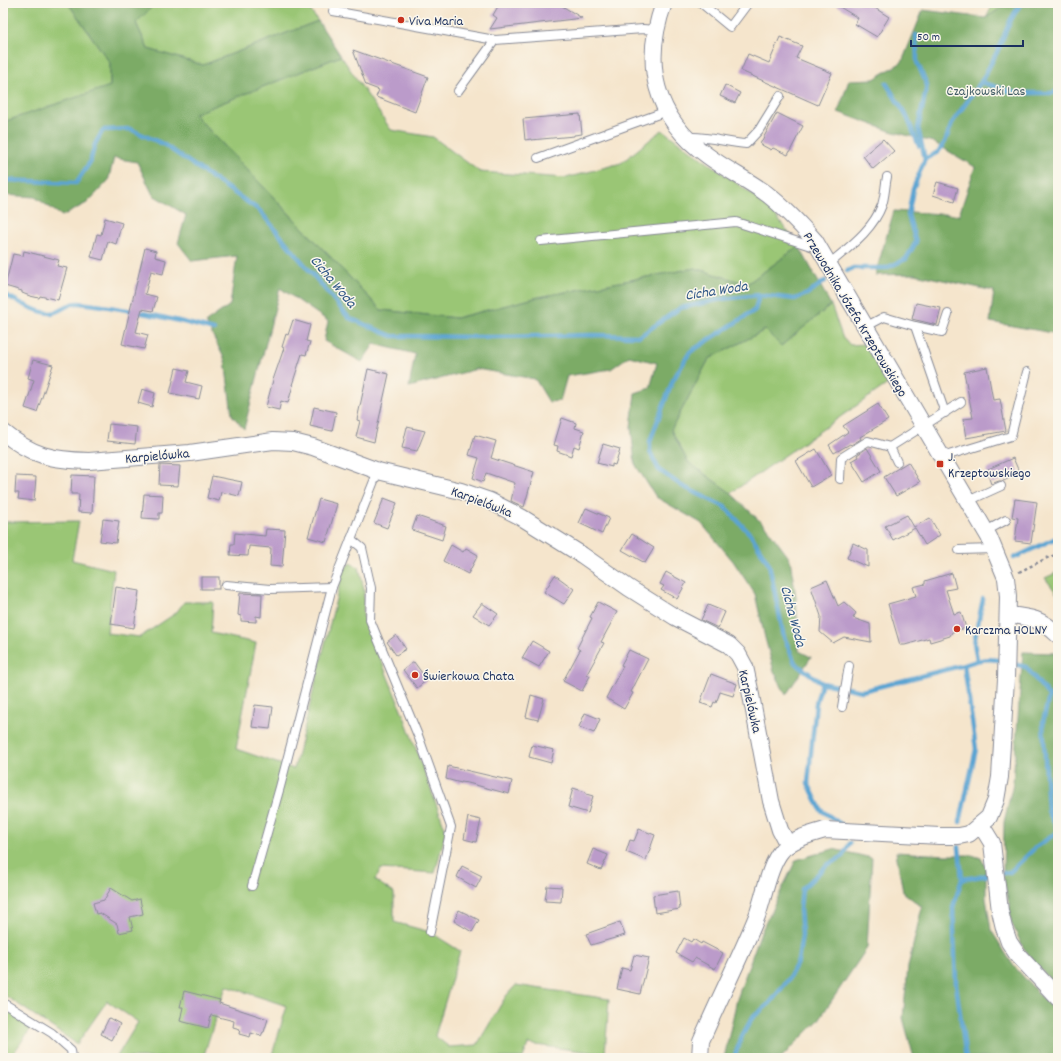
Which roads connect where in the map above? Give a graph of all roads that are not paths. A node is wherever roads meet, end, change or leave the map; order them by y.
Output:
1 (664, 3) edge
2 (701, 3) edge
3 (748, 3) edge
4 (333, 11) dead end
5 (656, 30) junction
6 (495, 40) junction
7 (458, 91) dead end
8 (780, 96) dead end
9 (667, 111) junction
10 (689, 141) junction
11 (538, 158) dead end
12 (887, 177) dead end
13 (541, 241) dead end
14 (819, 248) junction
15 (829, 264) junction
16 (948, 314) dead end
17 (915, 326) junction
18 (865, 327) junction
19 (1027, 372) dead end
20 (961, 402) dead end
21 (945, 413) junction
22 (924, 426) junction
23 (3, 432) edge
24 (890, 447) junction
25 (942, 457) junction
26 (897, 462) dead end
27 (378, 471) junction
28 (840, 479) dead end
29 (1001, 486) dead end
30 (968, 501) junction
31 (1006, 520) dead end
32 (986, 531) junction
33 (351, 539) junction
34 (994, 549) junction
35 (959, 550) dead end
36 (226, 585) dead end
37 (332, 587) junction
38 (1009, 615) junction
39 (1058, 635) edge
40 (849, 666) dead end
41 (844, 697) dead end
42 (980, 825) junction
43 (788, 845) junction
44 (252, 886) dead end
45 (430, 932) dead end
46 (1058, 998) edge
47 (3, 1003) edge
48 (72, 1058) edge
49 (700, 1058) edge

1 - 5 street, Przewodnika Józefa Krzeptowskiego
2 - 3 lane
4 - 6 lane
5 - 6 lane
5 - 9 street, Przewodnika Józefa Krzeptowskiego
6 - 7 lane
8 - 10 lane
9 - 10 street, Przewodnika Józefa Krzeptowskiego
9 - 11 lane
10 - 14 street, Przewodnika Józefa Krzeptowskiego
12 - 15 lane
13 - 14 lane
14 - 15 street, Przewodnika Józefa Krzeptowskiego
15 - 18 street, Przewodnika Józefa Krzeptowskiego
16 - 17 lane
17 - 18 lane
17 - 21 lane
18 - 22 street, Przewodnika Józefa Krzeptowskiego
19 - 25 lane
20 - 21 lane
21 - 22 lane
22 - 24 lane
22 - 25 street, Przewodnika Józefa Krzeptowskiego
23 - 27 street, Karpielówka
24 - 26 lane
24 - 28 lane
25 - 30 street, Przewodnika Józefa Krzeptowskiego
27 - 33 lane
27 - 43 street, Karpielówka
29 - 30 lane
30 - 32 street, Przewodnika Józefa Krzeptowskiego
31 - 32 lane
32 - 34 street, Przewodnika Józefa Krzeptowskiego
33 - 37 lane
33 - 45 lane
34 - 35 lane
34 - 38 street, Przewodnika Józefa Krzeptowskiego
36 - 37 lane
37 - 44 lane
38 - 39 street
38 - 42 street
40 - 41 lane
42 - 43 street
42 - 46 street
43 - 49 street
47 - 48 lane

